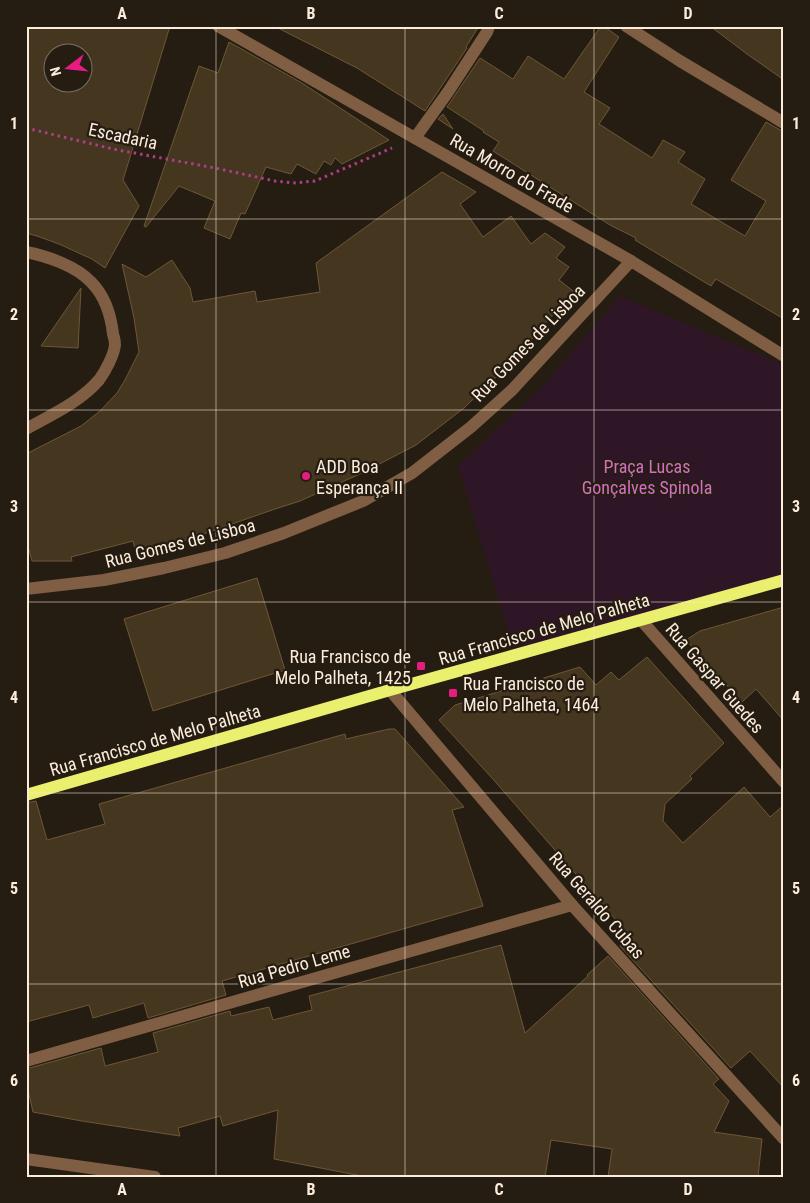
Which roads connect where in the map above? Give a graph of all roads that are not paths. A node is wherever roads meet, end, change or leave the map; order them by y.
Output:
1 (218, 26) edge
2 (489, 26) edge
3 (626, 26) edge
4 (784, 123) edge
5 (415, 138) junction
6 (26, 252) edge
7 (631, 261) junction
8 (784, 356) edge
9 (26, 429) edge
10 (784, 580) edge
11 (26, 589) edge
12 (641, 620) junction
13 (390, 690) junction
14 (784, 782) edge
15 (26, 795) edge
16 (572, 905) junction
17 (26, 1061) edge
18 (784, 1139) edge
19 (26, 1159) edge
20 (155, 1177) edge

1 - 5 street, Rua Morro do Frade
2 - 5 street
3 - 4 street
5 - 7 street, Rua Morro do Frade
6 - 9 street
7 - 8 street, Rua Morro do Frade
7 - 11 street, Rua Gomes de Lisboa
10 - 12 main road, Rua Francisco de Melo Palheta
12 - 13 main road, Rua Francisco de Melo Palheta
12 - 14 street, Rua Gaspar Guedes
13 - 15 main road, Rua Francisco de Melo Palheta
13 - 16 street, Rua Geraldo Cubas
16 - 17 street, Rua Pedro Leme
16 - 18 street, Rua Geraldo Cubas
19 - 20 street

